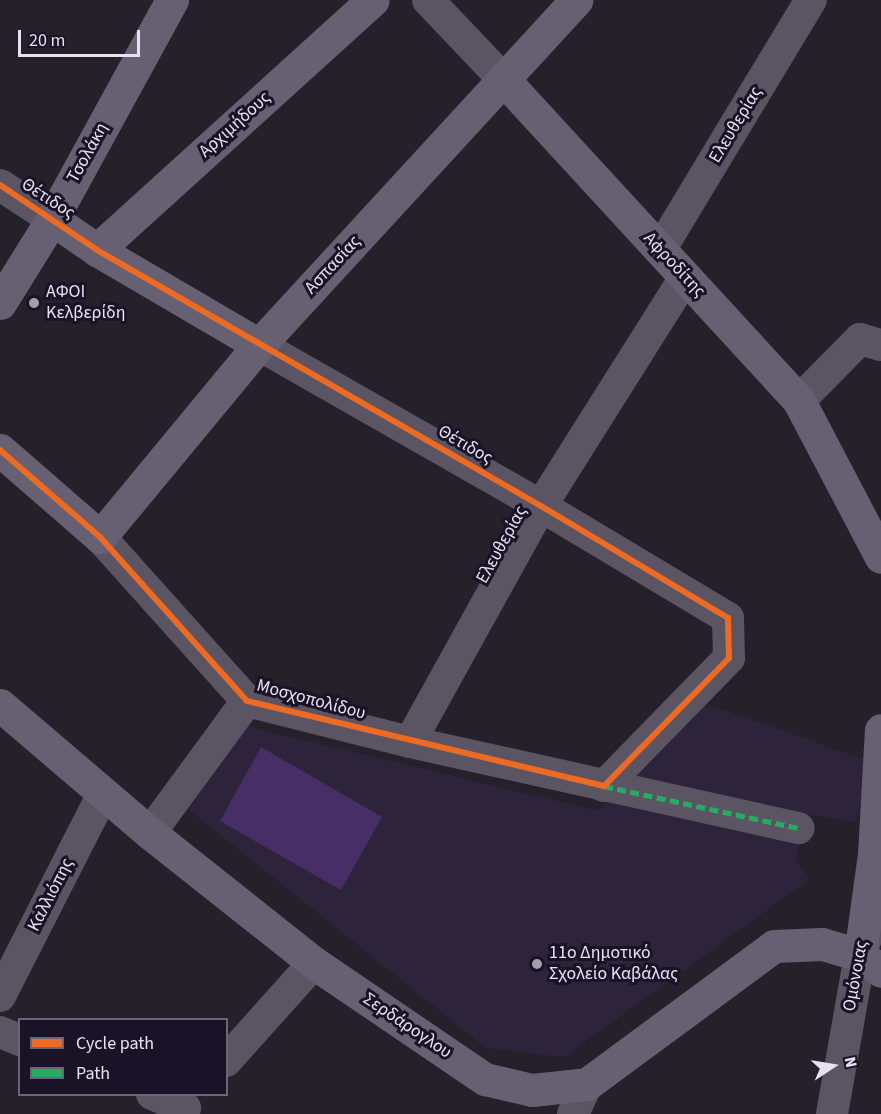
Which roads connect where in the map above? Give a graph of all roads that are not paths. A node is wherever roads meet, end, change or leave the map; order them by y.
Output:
1 (172, 0) edge
2 (373, 0) edge
3 (428, 0) edge
4 (576, 0) edge
5 (812, 0) edge
6 (504, 80) junction
7 (0, 185) edge
8 (52, 219) junction
9 (96, 250) junction
10 (660, 250) junction
11 (685, 277) junction
12 (0, 303) edge
13 (259, 345) junction
14 (881, 345) edge
15 (799, 401) junction
16 (0, 450) edge
17 (541, 506) junction
18 (100, 537) junction
19 (881, 557) edge
20 (247, 701) junction
21 (0, 705) edge
22 (881, 730) edge
23 (410, 742) junction
24 (604, 786) junction
25 (103, 794) junction
26 (799, 828) dead end
27 (150, 833) junction
28 (878, 855) edge
29 (881, 900) edge
30 (314, 963) junction
31 (870, 963) edge
32 (0, 996) edge
33 (0, 1032) edge
34 (18, 1039) edge
35 (228, 1059) edge
36 (587, 1084) junction
37 (155, 1096) edge
38 (188, 1106) edge
39 (573, 1114) edge
40 (832, 1114) edge

1 - 8 street, Τσολάκη
2 - 9 street, Αρχιμήδους
3 - 6 street, Αφροδίτης
4 - 6 street, Ασπασίας
5 - 10 street, Ελευθερίας
6 - 10 street, Αφροδίτης
6 - 13 street, Ασπασίας
7 - 8 street, Θέτιδος
8 - 9 street, Θέτιδος
8 - 12 street, Τσολάκη
9 - 13 street, Θέτιδος
10 - 11 street, Αφροδίτης
11 - 15 street, Αφροδίτης
11 - 17 street, Ελευθερίας
13 - 17 street, Θέτιδος
13 - 18 street, Ασπασίας
14 - 15 street
15 - 19 street, Αφροδίτης
16 - 18 street, Μοσχοπολίδου
17 - 23 street, Ελευθερίας
17 - 24 street, Θέτιδος
18 - 20 street, Μοσχοπολίδου
20 - 23 street, Μοσχοπολίδου
20 - 27 street
21 - 25 street, Σερδάρογλου
22 - 28 street, Ομόνοιας
23 - 24 street, Μοσχοπολίδου
24 - 26 street, Μοσχοπολίδου
25 - 27 street, Σερδάρογλου
25 - 32 street, Καλλιόπης
27 - 30 street, Σερδάρογλου
28 - 31 street, Ομόνοιας
29 - 31 street
30 - 35 street
30 - 36 street, Σερδάρογλου
31 - 36 street
31 - 40 street, Ομόνοιας
33 - 34 street
36 - 39 street
37 - 38 street

